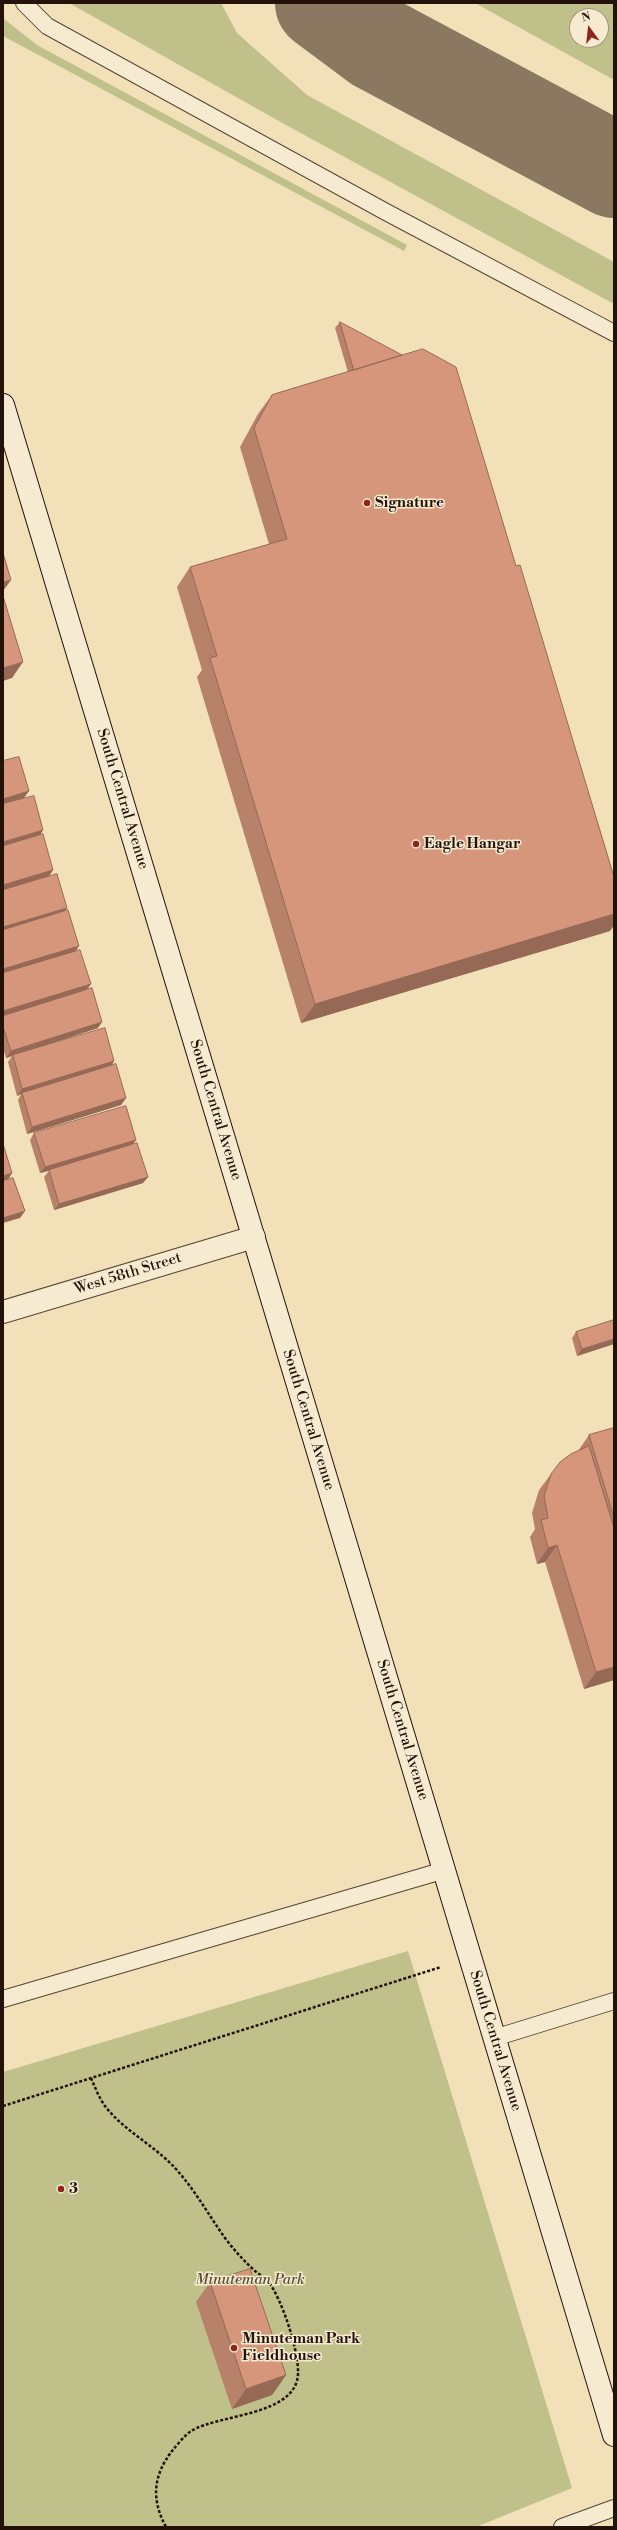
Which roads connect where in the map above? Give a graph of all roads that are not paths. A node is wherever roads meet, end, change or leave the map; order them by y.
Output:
1 (24, 3) edge
2 (614, 333) edge
3 (3, 405) edge
4 (254, 1237) junction
5 (3, 1312) edge
6 (444, 1870) junction
7 (3, 1999) edge
8 (614, 2001) edge
9 (494, 2038) junction
10 (614, 2435) edge
11 (614, 2508) edge
12 (562, 2527) edge

1 - 2 lane
3 - 4 main road, South Central Avenue
4 - 5 main road, West 58th Street
4 - 6 main road, South Central Avenue
6 - 7 lane
6 - 9 main road, South Central Avenue
8 - 9 lane
9 - 10 main road, South Central Avenue
11 - 12 lane

